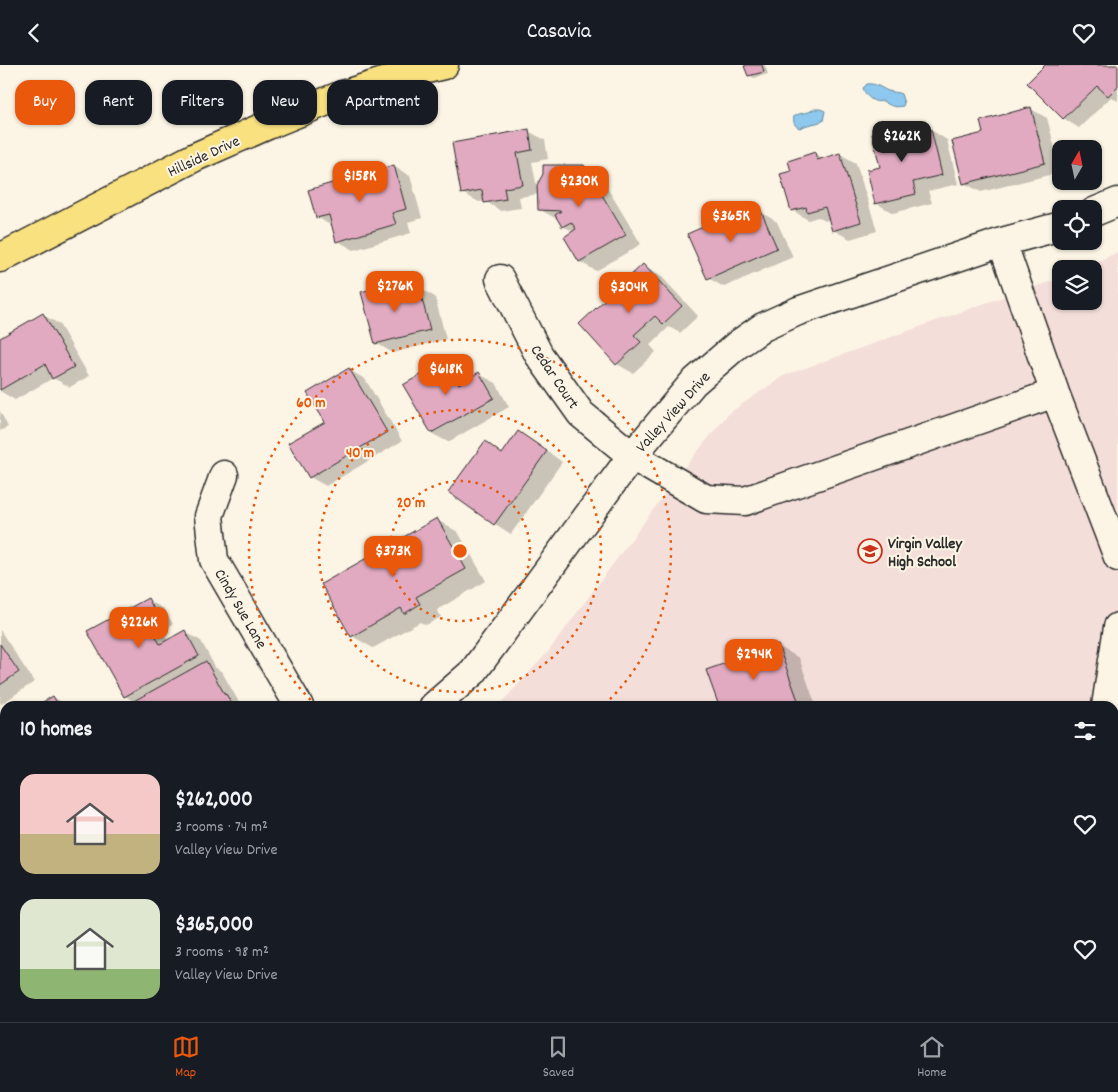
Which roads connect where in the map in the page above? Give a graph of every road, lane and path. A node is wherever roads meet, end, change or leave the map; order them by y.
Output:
1 (444, 65) edge
2 (1118, 202) edge
3 (1102, 209) edge
4 (1052, 228) edge
5 (1002, 242) junction
6 (0, 258) edge
7 (500, 279) dead end
8 (1055, 393) junction
9 (632, 456) junction
10 (224, 475) dead end
11 (1118, 557) edge
12 (1118, 627) edge
13 (296, 701) edge
14 (440, 701) edge
15 (1107, 701) edge

1 - 6 main road, Hillside Drive
2 - 3 street
4 - 5 street, Valley View Drive
5 - 8 street
5 - 9 street, Valley View Drive
7 - 9 street, Cedar Court
8 - 9 street, Cedar Court
8 - 11 street
9 - 14 street, Valley View Drive
10 - 13 street, Cindy Sue Lane
12 - 15 street

